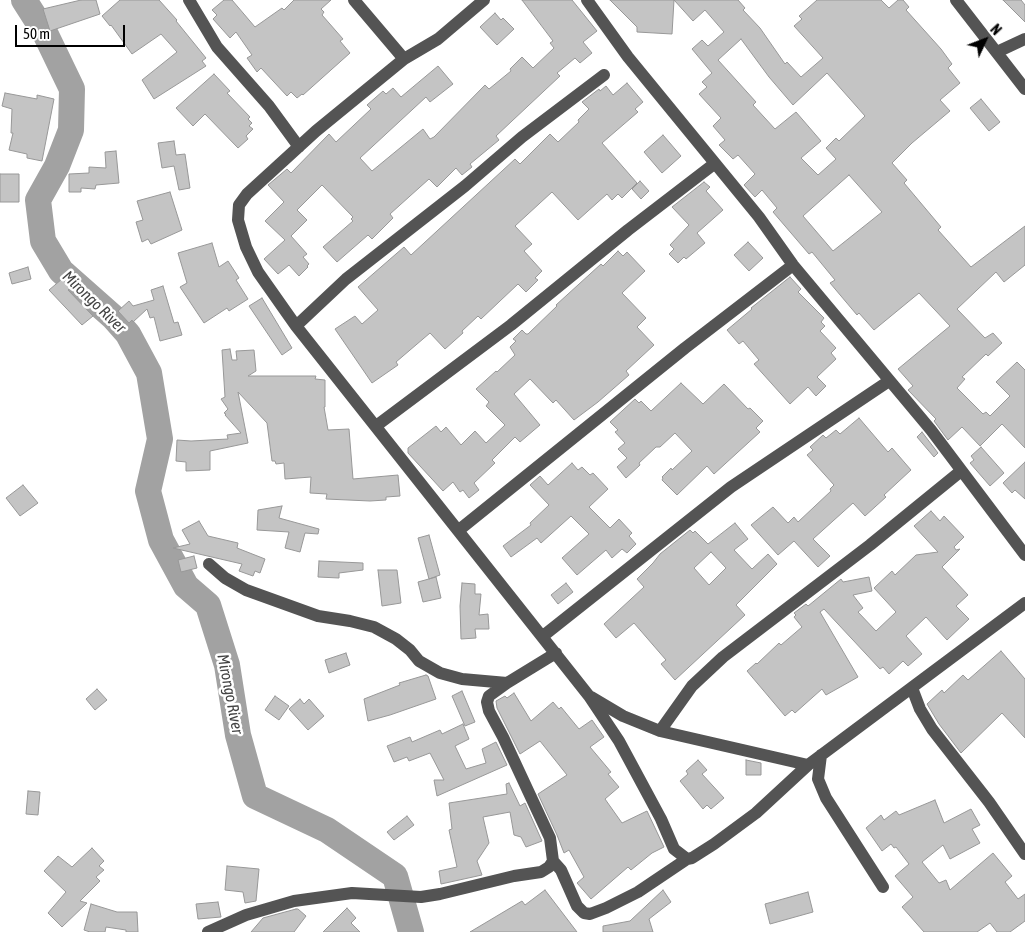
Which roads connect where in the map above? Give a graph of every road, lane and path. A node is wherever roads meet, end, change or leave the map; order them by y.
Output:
1 (189, 0) edge
2 (354, 0) edge
3 (484, 0) edge
4 (587, 0) edge
5 (956, 0) edge
6 (1025, 39) edge
7 (997, 52) junction
8 (404, 58) junction
9 (604, 75) dead end
10 (1025, 88) edge
11 (299, 147) junction
12 (714, 164) junction
13 (793, 265) junction
14 (296, 326) junction
15 (889, 381) junction
16 (376, 426) junction
17 (961, 471) junction
18 (458, 530) junction
19 (1025, 555) edge
20 (209, 564) dead end
21 (1025, 603) edge
22 (543, 636) junction
23 (556, 653) junction
24 (507, 683) junction
25 (912, 688) junction
26 (589, 696) junction
27 (660, 731) junction
28 (821, 755) junction
29 (808, 765) junction
30 (1025, 854) edge
31 (687, 859) junction
32 (553, 861) junction
33 (883, 887) dead end
34 (208, 932) edge

1 - 11 street
2 - 8 street
3 - 8 street
4 - 12 street
5 - 7 street
6 - 7 street
7 - 10 street
8 - 11 street
9 - 14 street
11 - 14 street
12 - 13 street
12 - 16 street
13 - 15 street
13 - 18 street
14 - 16 street
15 - 17 street
15 - 22 street
16 - 18 street
17 - 19 street
17 - 27 street
18 - 22 street
20 - 24 street
21 - 25 street
22 - 23 street
23 - 24 street
23 - 26 street
24 - 32 street
25 - 28 street
25 - 30 street
26 - 27 street
26 - 31 street
27 - 29 street
28 - 29 street
28 - 33 street
29 - 31 street
31 - 32 street
32 - 34 street

